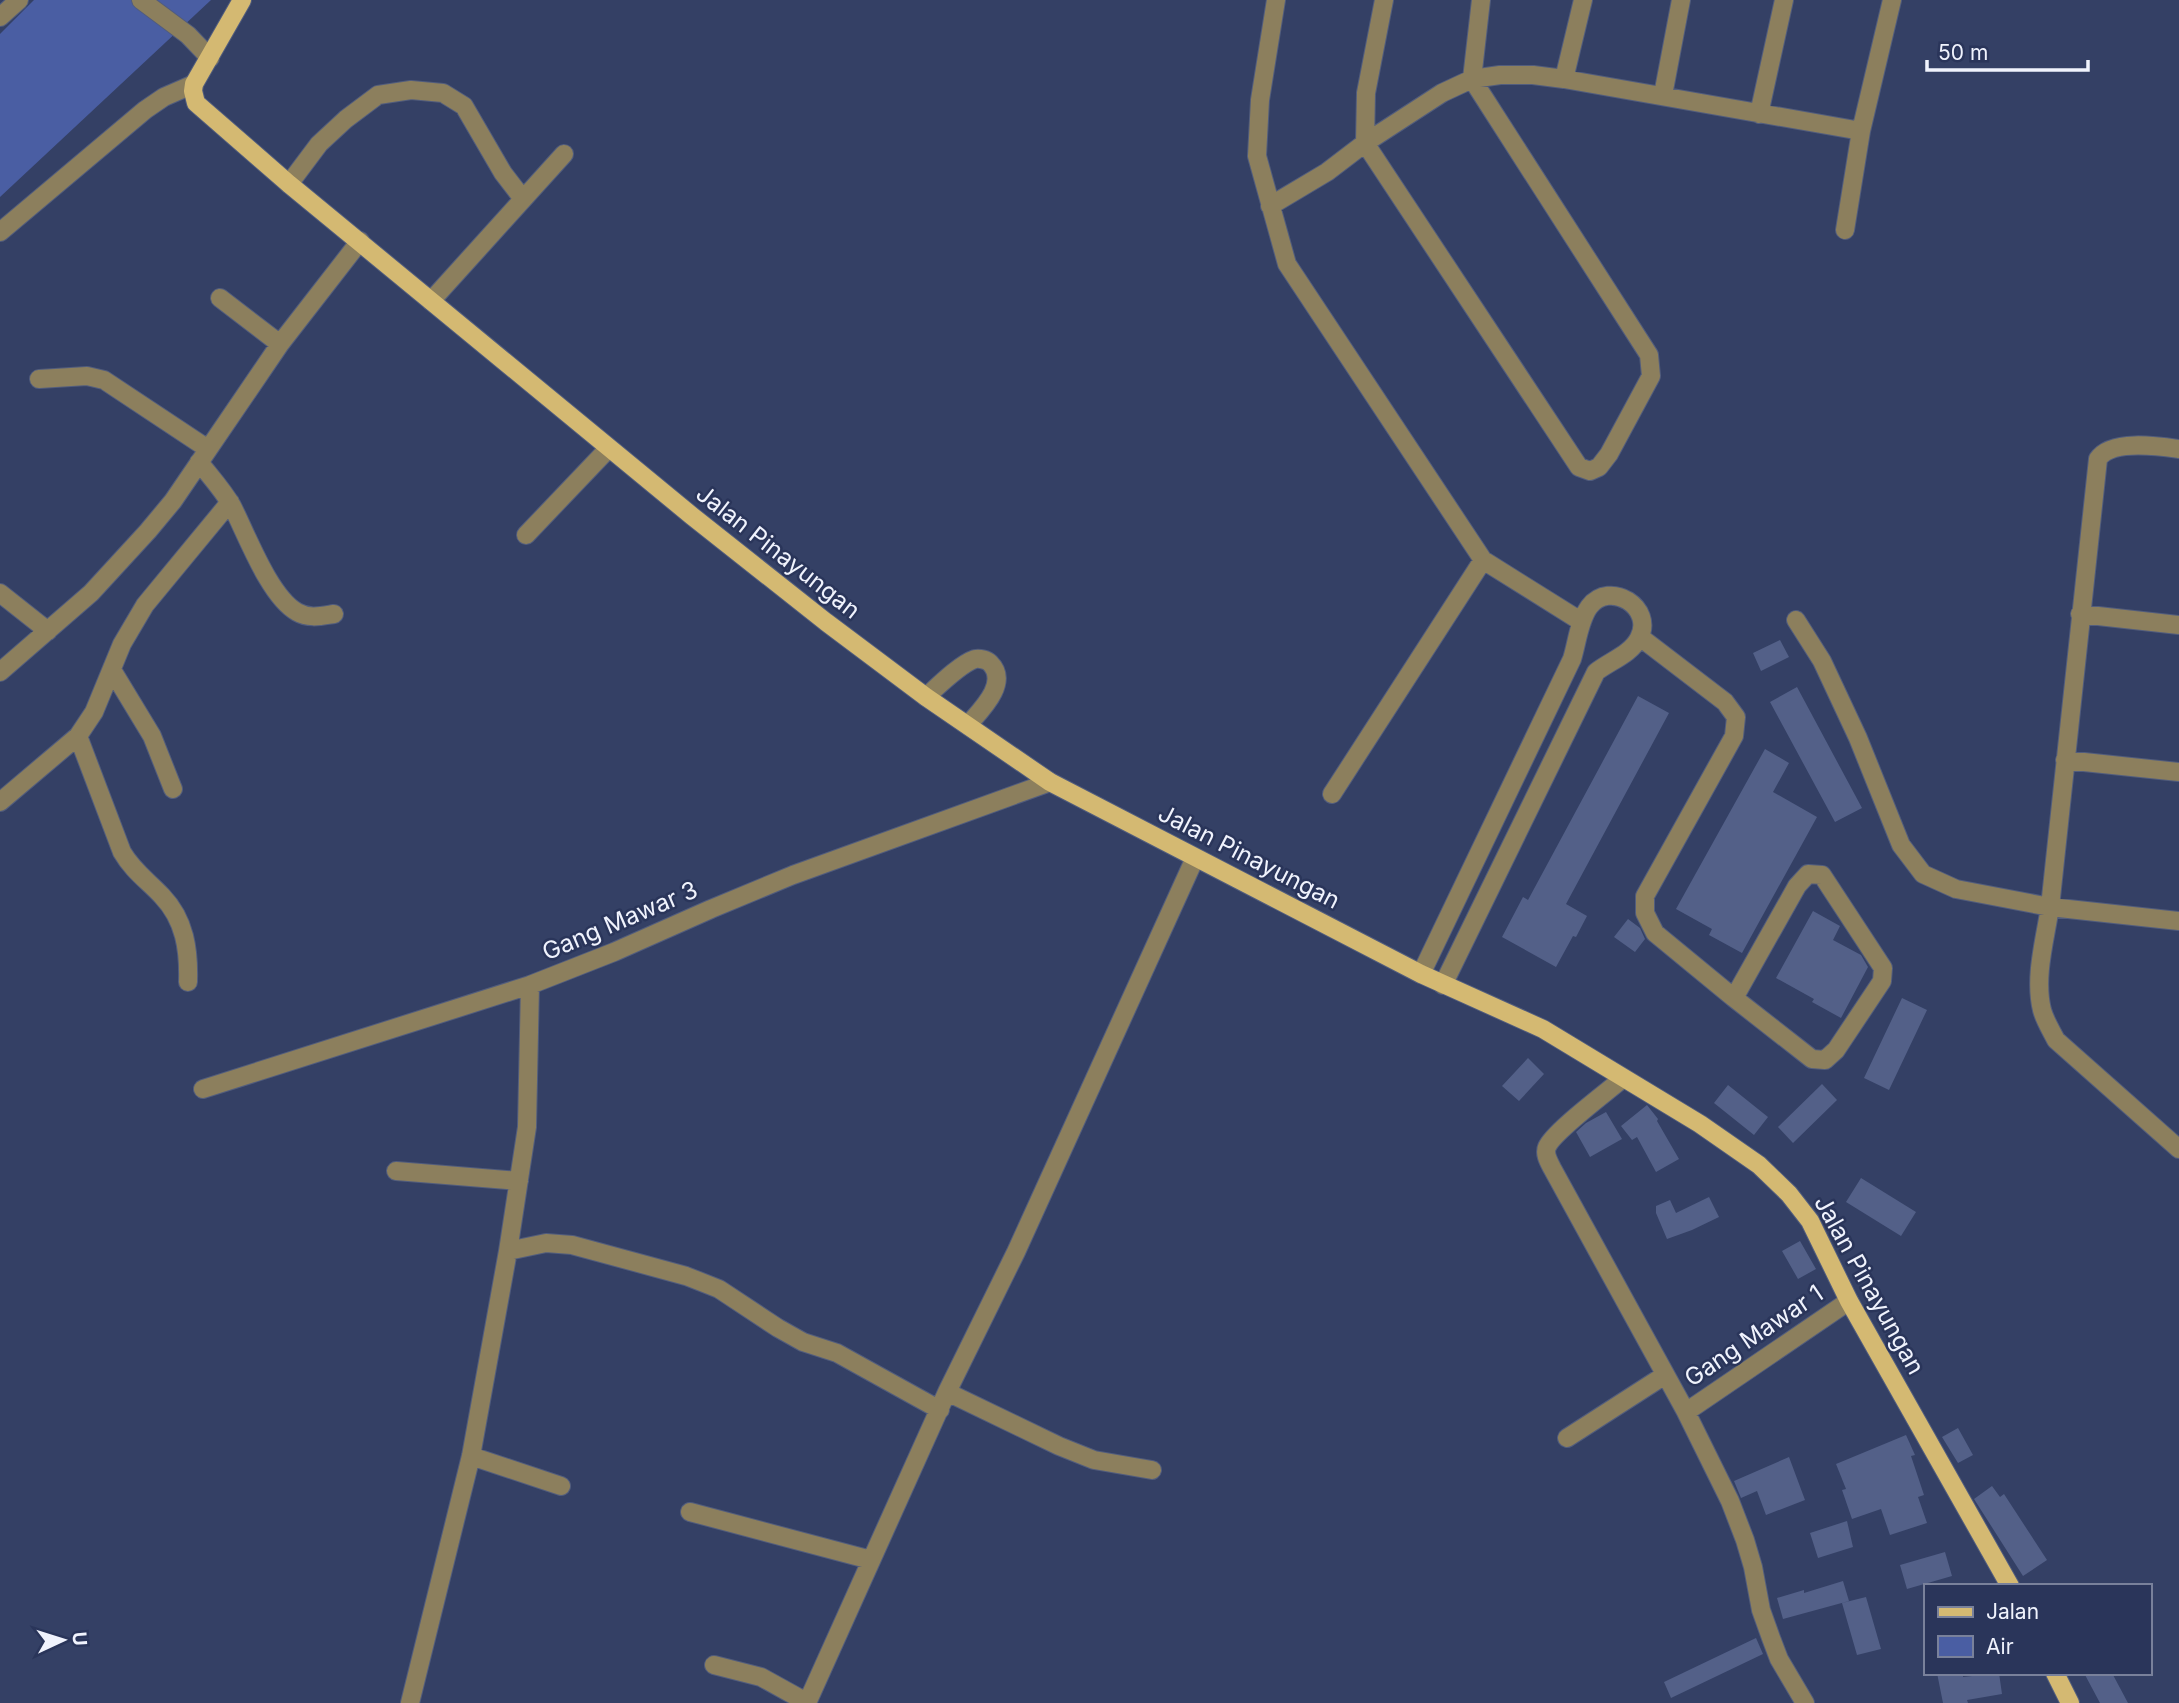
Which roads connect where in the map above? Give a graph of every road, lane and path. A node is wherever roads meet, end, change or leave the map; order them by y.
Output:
1 (19, 0) edge
2 (141, 0) edge
3 (242, 0) edge
4 (1276, 0) edge
5 (1384, 0) edge
6 (1481, 0) edge
7 (1583, 0) edge
8 (1681, 0) edge
9 (1784, 0) edge
10 (1892, 0) edge
11 (0, 17) edge
12 (210, 58) junction
13 (1472, 79) junction
14 (1564, 79) junction
15 (194, 87) junction
16 (1663, 95) junction
17 (1759, 114) junction
18 (1861, 131) junction
19 (1365, 143) junction
20 (564, 154) dead end
21 (289, 184) junction
22 (523, 199) junction
23 (1270, 206) junction
24 (1845, 230) dead end
25 (0, 232) edge
26 (360, 242) junction
27 (220, 298) dead end
28 (431, 301) junction
29 (280, 344) junction
30 (39, 379) dead end
31 (608, 449) junction
32 (2179, 449) edge
33 (204, 455) junction
34 (230, 502) junction
35 (526, 535) dead end
36 (1483, 560) junction
37 (0, 593) edge
38 (334, 614) dead end
39 (2080, 614) junction
40 (1796, 620) dead end
41 (1582, 622) junction
42 (2179, 625) edge
43 (48, 631) junction
44 (1640, 637) junction
45 (112, 670) junction
46 (0, 672) edge
47 (1566, 674) junction
48 (1588, 686) junction
49 (926, 696) junction
50 (968, 725) junction
51 (79, 736) junction
52 (2065, 760) junction
53 (2179, 772) edge
54 (1051, 782) junction
55 (173, 789) dead end
56 (1332, 794) dead end
57 (0, 802) edge
58 (1195, 858) junction
59 (2050, 907) junction
60 (2179, 921) edge
61 (1422, 974) junction
62 (188, 982) dead end
63 (530, 985) junction
64 (1443, 985) junction
65 (1734, 998) junction
66 (1622, 1079) junction
67 (203, 1089) dead end
68 (2179, 1149) edge
69 (396, 1171) dead end
70 (519, 1181) junction
71 (509, 1251) junction
72 (1849, 1301) junction
73 (1665, 1376) junction
74 (947, 1392) junction
75 (940, 1410) junction
76 (1686, 1412) junction
77 (1567, 1438) dead end
78 (471, 1456) junction
79 (1152, 1470) dead end
80 (561, 1486) dead end
81 (690, 1512) dead end
82 (871, 1560) junction
83 (2009, 1584) edge
84 (714, 1665) dead end
85 (2056, 1675) edge
86 (410, 1703) edge
87 (808, 1703) edge
88 (1805, 1703) edge
89 (2070, 1703) edge

1 - 11 street
2 - 12 street
3 - 12 main road
4 - 23 street
5 - 19 street
6 - 13 street
7 - 14 street
8 - 16 street
9 - 17 street
10 - 18 street
12 - 15 main road
13 - 14 street
13 - 19 street
13 - 19 street
14 - 16 street
15 - 21 main road, Jalan Pinayungan
15 - 25 street
16 - 17 street
17 - 18 street
18 - 24 street
19 - 23 street
20 - 22 street
21 - 22 street
21 - 26 main road, Jalan Pinayungan
22 - 28 street
23 - 36 street
26 - 28 main road, Jalan Pinayungan
26 - 29 street
27 - 29 street
28 - 31 main road, Jalan Pinayungan
29 - 33 street
30 - 33 street
31 - 35 street
31 - 49 main road, Jalan Pinayungan
32 - 39 street
33 - 34 street
33 - 43 street
34 - 38 street
34 - 45 street
36 - 41 street
36 - 56 street
37 - 43 street
39 - 42 street
39 - 52 street
40 - 59 street
41 - 44 street
41 - 47 street
43 - 46 street
44 - 48 street
44 - 65 street
45 - 51 street
45 - 55 street
47 - 48 street
47 - 61 street
48 - 64 street
49 - 50 main road, Jalan Pinayungan
49 - 50 street
50 - 54 main road, Jalan Pinayungan
51 - 57 street
51 - 62 street
52 - 53 street
52 - 59 street
54 - 58 main road, Jalan Pinayungan
54 - 63 street, Gang Mawar 3
58 - 61 main road, Jalan Pinayungan
58 - 74 street
59 - 60 street
59 - 68 street
61 - 64 main road, Jalan Pinayungan
63 - 67 street, Gang Mawar 3
63 - 70 street
64 - 66 main road, Jalan Pinayungan
65 - 65 street
66 - 72 main road, Jalan Pinayungan
66 - 73 street
69 - 70 street
70 - 71 street
71 - 75 street
71 - 78 street
72 - 76 street, Gang Mawar 1
72 - 83 main road, Jalan Pinayungan
73 - 76 street
73 - 77 street
74 - 75 street
74 - 79 street
75 - 82 street
76 - 88 street
78 - 80 street
78 - 86 street
81 - 82 street
82 - 87 street
84 - 87 street
85 - 89 main road

